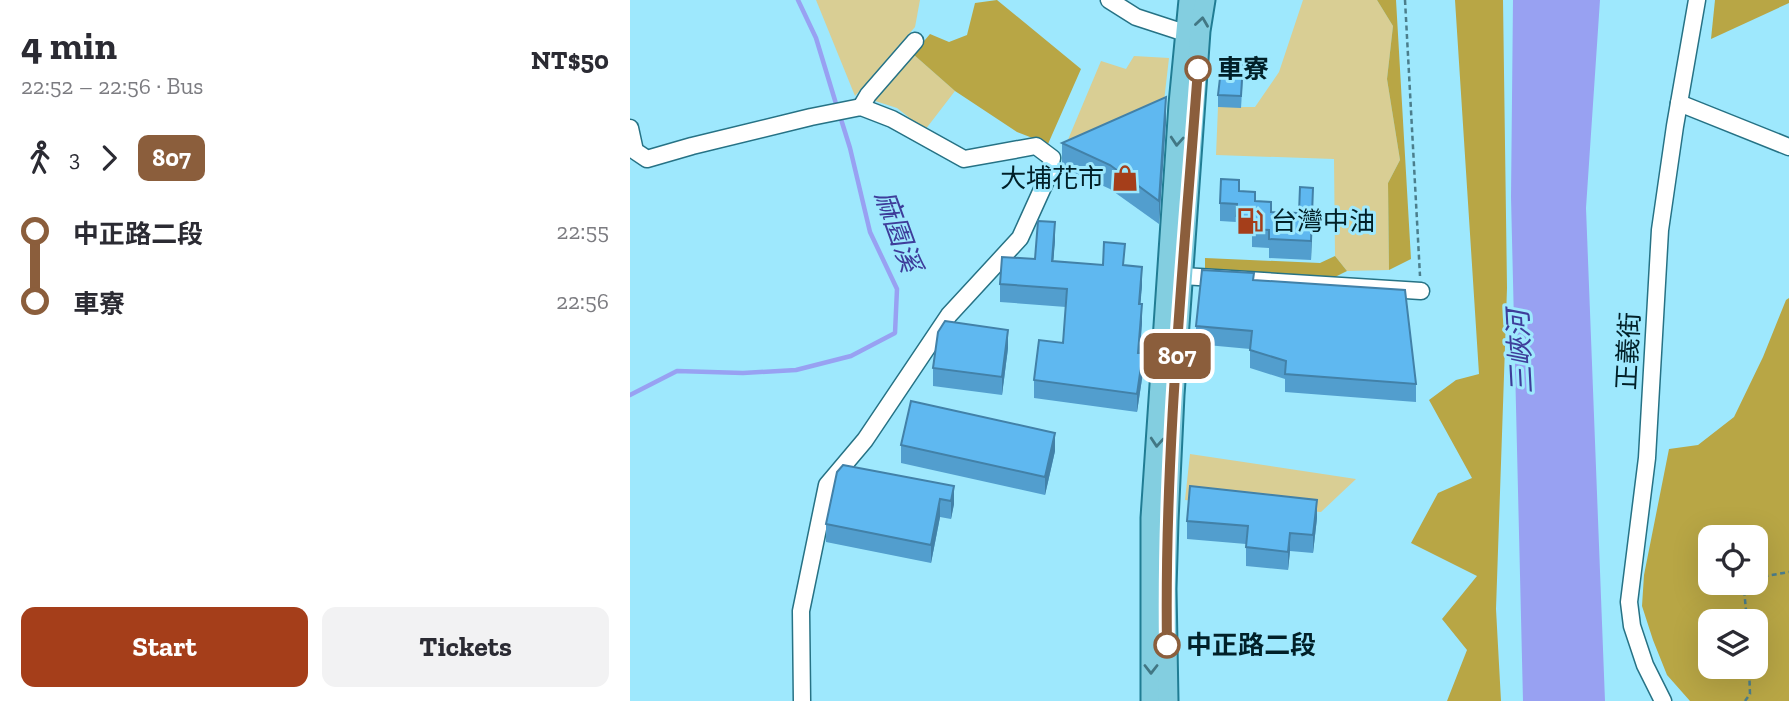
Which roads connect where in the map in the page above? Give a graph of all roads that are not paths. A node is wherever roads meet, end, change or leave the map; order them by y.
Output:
1 (1109, 0) edge
2 (1189, 0) edge
3 (1205, 0) edge
4 (1697, 0) edge
5 (1185, 33) junction
6 (915, 41) dead end
7 (1679, 103) junction
8 (861, 107) junction
9 (630, 128) edge
10 (1789, 147) edge
11 (1183, 276) junction
12 (1421, 291) road end
13 (802, 701) edge
14 (1151, 701) edge
15 (1168, 701) edge
16 (1663, 701) edge

1 - 5 street
2 - 5 main road
11 -> 3 main road
4 - 7 street, 正義街
5 -> 14 main road
6 - 8 street
7 - 10 street
7 - 16 street, 正義街
8 - 9 street
8 - 13 street
11 - 12 street
11 - 15 main road

